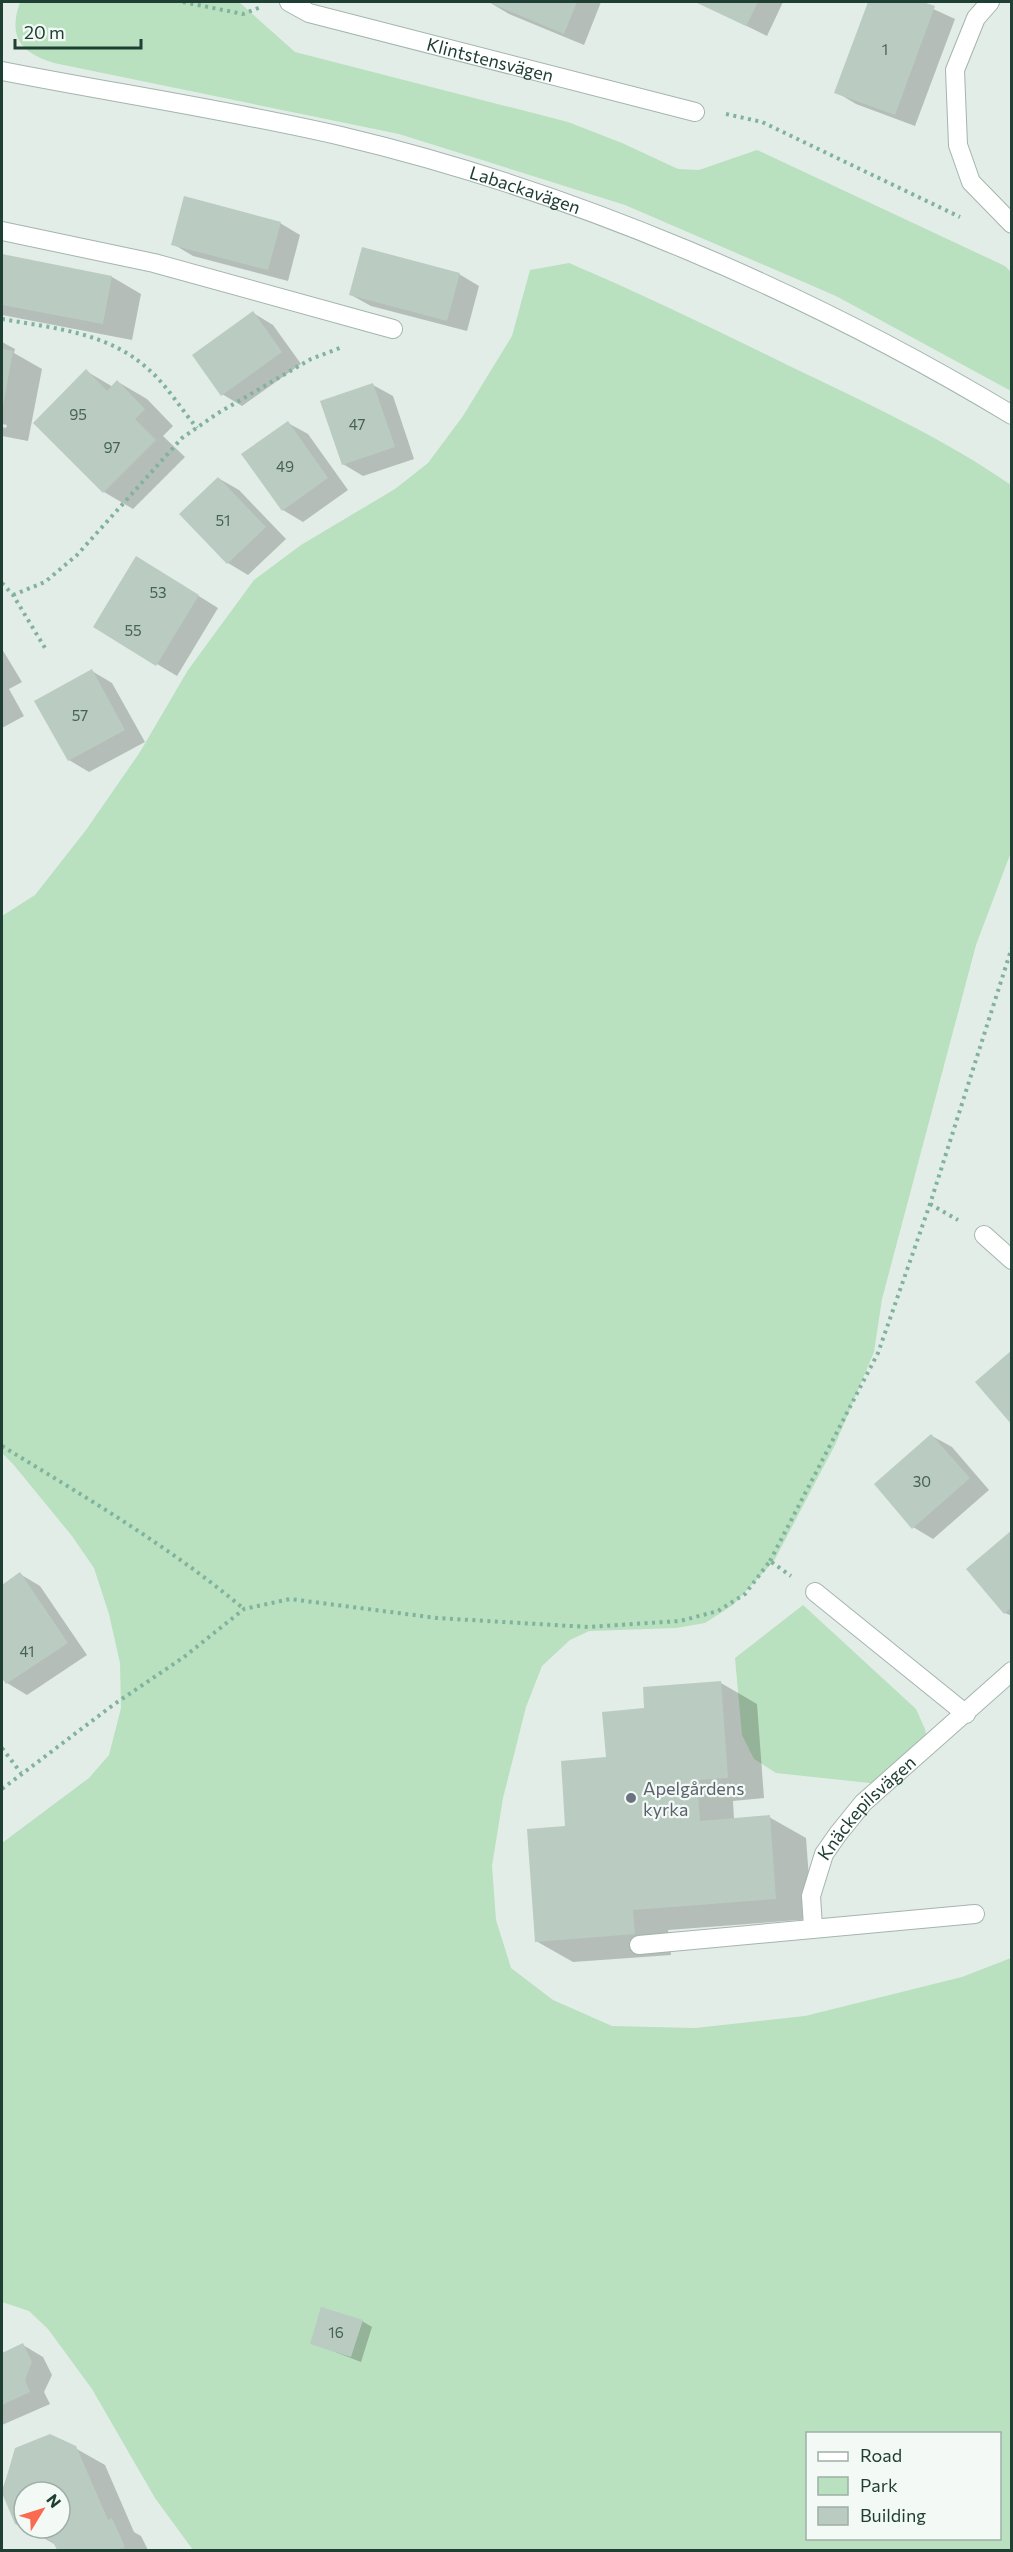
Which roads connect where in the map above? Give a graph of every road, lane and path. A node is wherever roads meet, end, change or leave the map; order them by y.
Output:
1 (183, 2) edge
2 (289, 2) edge
3 (990, 2) edge
4 (264, 6) dead end
5 (2, 71) edge
6 (695, 112) joint
7 (996, 208) junction
8 (1011, 224) edge
9 (2, 231) edge
10 (2, 319) edge
11 (393, 329) dead end
12 (341, 348) dead end
13 (1011, 415) edge
14 (196, 428) junction
15 (2, 583) edge
16 (13, 596) junction
17 (45, 648) dead end
18 (1011, 948) edge
19 (984, 1235) dead end
20 (1011, 1260) edge
21 (2, 1446) edge
22 (770, 1562) junction
23 (815, 1592) joint
24 (244, 1609) junction
25 (1011, 1671) edge
26 (966, 1714) junction
27 (2, 1748) edge
28 (21, 1773) junction
29 (2, 1789) edge
30 (975, 1914) dead end
31 (813, 1927) junction
32 (639, 1945) dead end

1 - 4 path
2 - 6 street, Klintstensvägen
3 - 7 street
5 - 13 street, Labackavägen
6 - 7 path
7 - 8 street
9 - 11 street
10 - 14 path
12 - 14 path
14 - 16 path
15 - 16 path
16 - 17 path
18 - 22 path
19 - 20 street
21 - 24 path
22 - 23 path
22 - 24 path
23 - 26 street
24 - 28 path
25 - 26 street, Knäckepilsvägen
26 - 31 street, Knäckepilsvägen
27 - 28 path
28 - 29 path
30 - 31 street
31 - 32 street

